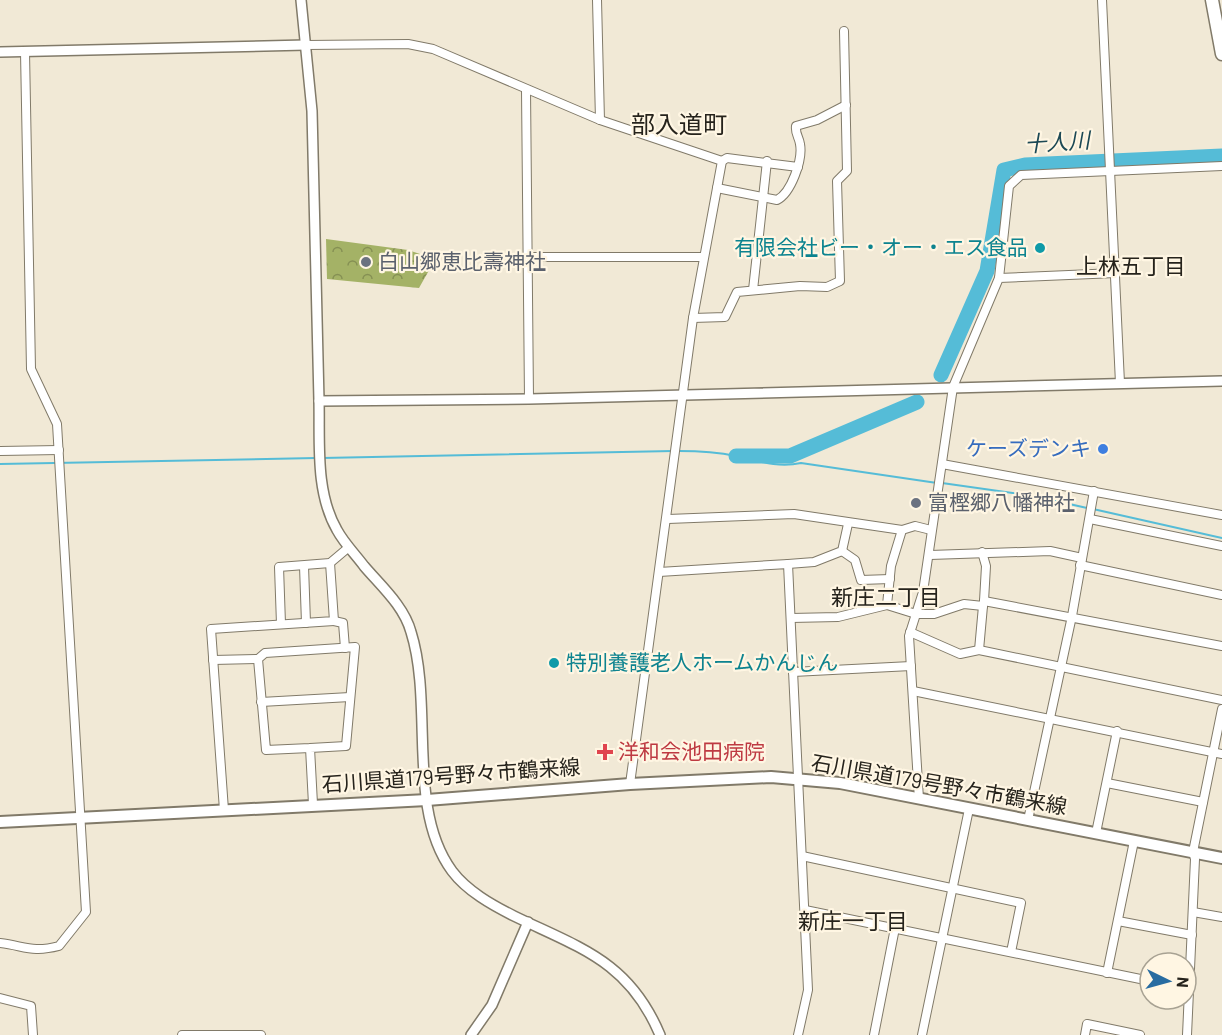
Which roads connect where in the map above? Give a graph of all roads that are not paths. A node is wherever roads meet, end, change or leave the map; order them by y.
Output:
1 (301, 0) edge
2 (597, 0) edge
3 (1102, 0) edge
4 (1212, 0) edge
5 (844, 31) dead end
6 (306, 45) junction
7 (0, 52) edge
8 (25, 52) junction
9 (1222, 54) edge
10 (526, 90) junction
11 (846, 105) junction
12 (600, 120) junction
13 (722, 161) junction
14 (766, 161) junction
15 (1222, 166) edge
16 (798, 167) junction
17 (1110, 169) junction
18 (717, 188) junction
19 (762, 198) junction
20 (703, 256) junction
21 (527, 257) junction
22 (1116, 273) junction
23 (999, 278) junction
24 (753, 290) junction
25 (693, 318) junction
26 (1222, 381) edge
27 (1120, 383) junction
28 (952, 387) junction
29 (683, 394) junction
30 (529, 399) junction
31 (319, 401) junction
32 (0, 451) edge
33 (59, 453) junction
34 (942, 464) junction
35 (1094, 491) junction
36 (1222, 515) edge
37 (1090, 516) junction
38 (668, 519) junction
39 (848, 524) junction
40 (902, 530) junction
41 (931, 530) junction
42 (1222, 546) edge
43 (349, 548) junction
44 (842, 551) junction
45 (982, 552) junction
46 (930, 555) junction
47 (1081, 562) junction
48 (330, 563) junction
49 (788, 564) junction
50 (304, 566) junction
51 (659, 572) junction
52 (890, 579) junction
53 (1222, 595) edge
54 (984, 603) junction
55 (887, 605) junction
56 (916, 614) junction
57 (1071, 616) junction
58 (791, 618) junction
59 (334, 621) junction
60 (306, 623) junction
61 (281, 624) junction
62 (910, 632) junction
63 (1222, 646) edge
64 (345, 648) junction
65 (979, 650) junction
66 (258, 659) junction
67 (213, 660) junction
68 (910, 666) junction
69 (1060, 667) junction
70 (793, 672) junction
71 (913, 691) junction
72 (351, 697) junction
73 (1222, 700) edge
74 (261, 702) junction
75 (1222, 709) edge
76 (1048, 717) junction
77 (1117, 731) junction
78 (310, 748) junction
79 (1213, 752) junction
80 (1222, 754) edge
81 (799, 779) junction
82 (1107, 783) junction
83 (630, 784) junction
84 (919, 799) junction
85 (427, 800) junction
86 (1203, 802) junction
87 (313, 804) junction
88 (969, 809) junction
89 (224, 810) junction
90 (80, 817) junction
91 (1028, 820) junction
92 (0, 822) edge
93 (1096, 833) junction
94 (1134, 841) junction
95 (1193, 852) junction
96 (802, 856) junction
97 (1222, 858) edge
98 (954, 888) junction
99 (805, 910) junction
100 (1193, 912) junction
101 (1222, 917) edge
102 (1118, 921) junction
103 (528, 922) junction
104 (896, 928) junction
105 (1192, 934) junction
106 (943, 937) junction
107 (0, 943) edge
108 (1191, 951) edge
109 (1011, 952) junction
110 (1107, 974) junction
111 (1138, 979) edge
112 (0, 998) edge
113 (1188, 1011) edge
114 (33, 1035) edge
115 (182, 1035) edge
116 (261, 1035) edge
117 (471, 1035) edge
118 (660, 1035) edge
119 (798, 1035) edge
120 (874, 1035) edge
121 (922, 1035) edge
122 (1084, 1035) edge
123 (1140, 1035) edge
124 (1187, 1035) edge

1 - 6 street
2 - 12 street
3 - 17 street
4 - 9 main road
5 - 11 street
6 - 8 street
6 - 10 street
6 - 31 street
7 - 8 street
8 - 33 street
10 - 12 street
10 - 21 street
11 - 16 street
11 - 24 street
12 - 13 street
13 - 14 street
13 - 18 street
14 - 16 street
14 - 19 street
15 - 17 street
16 - 19 street
17 - 22 street
17 - 23 street
18 - 19 street
18 - 20 street
19 - 24 street
20 - 21 street
20 - 25 street
21 - 30 street
22 - 23 street
22 - 27 street
23 - 28 street
24 - 25 street
25 - 29 street
26 - 27 street
27 - 28 street
28 - 29 street
28 - 34 street
29 - 30 street
29 - 38 street
30 - 31 street
31 - 43 street
32 - 33 street
33 - 90 street
34 - 35 street
34 - 41 street
35 - 36 street
35 - 37 street
37 - 42 street
37 - 47 street
38 - 39 street
38 - 51 street
39 - 40 street
39 - 44 street
40 - 41 street
40 - 52 street
41 - 46 street
43 - 48 street
43 - 85 street
44 - 49 street
44 - 52 street
45 - 46 street
45 - 47 street
45 - 54 street
46 - 56 street
47 - 53 street
47 - 57 street
48 - 50 street
48 - 59 street
49 - 51 street
49 - 58 street
50 - 60 street
50 - 61 street
51 - 83 street
52 - 55 street
54 - 56 street
54 - 57 street
54 - 65 street
55 - 56 street
55 - 58 street
56 - 62 street
57 - 63 street
57 - 69 street
58 - 70 street
59 - 60 street
59 - 64 street
60 - 61 street
61 - 67 street
62 - 65 street
62 - 68 street
64 - 66 street
64 - 72 street
65 - 69 street
66 - 67 street
66 - 74 street
67 - 89 street
68 - 70 street
68 - 71 street
69 - 73 street
69 - 76 street
70 - 81 street
71 - 76 street
71 - 84 street
72 - 74 street
72 - 78 street
74 - 78 street
75 - 79 street
76 - 77 street
76 - 91 street
77 - 79 street
77 - 82 street
78 - 87 street
79 - 80 street
79 - 86 street
81 - 83 main road, 石川県道179号野々市鶴来線
81 - 84 main road, 石川県道179号野々市鶴来線
81 - 96 street
82 - 86 street
82 - 93 street
83 - 85 main road, 石川県道179号野々市鶴来線
84 - 88 main road, 石川県道179号野々市鶴来線
85 - 87 main road, 石川県道179号野々市鶴来線
85 - 103 street
86 - 95 street
87 - 89 main road, 石川県道179号野々市鶴来線
88 - 91 main road, 石川県道179号野々市鶴来線
88 - 98 street
89 - 90 main road, 石川県道179号野々市鶴来線
90 - 92 main road, 石川県道179号野々市鶴来線
90 - 107 street
91 - 93 main road, 石川県道179号野々市鶴来線
93 - 94 main road, 石川県道179号野々市鶴来線
94 - 95 main road, 石川県道179号野々市鶴来線
94 - 102 street
95 - 97 main road, 石川県道179号野々市鶴来線
95 - 100 street
96 - 98 street
96 - 99 street
98 - 106 street
98 - 109 street
99 - 104 street
99 - 119 street
100 - 101 street
100 - 105 street
102 - 105 street
102 - 110 street
103 - 117 street
103 - 118 street
104 - 106 street
104 - 120 street
105 - 108 street
106 - 109 street
106 - 121 street
109 - 110 street
110 - 111 street
112 - 114 street
113 - 124 street
115 - 116 street
122 - 123 street

